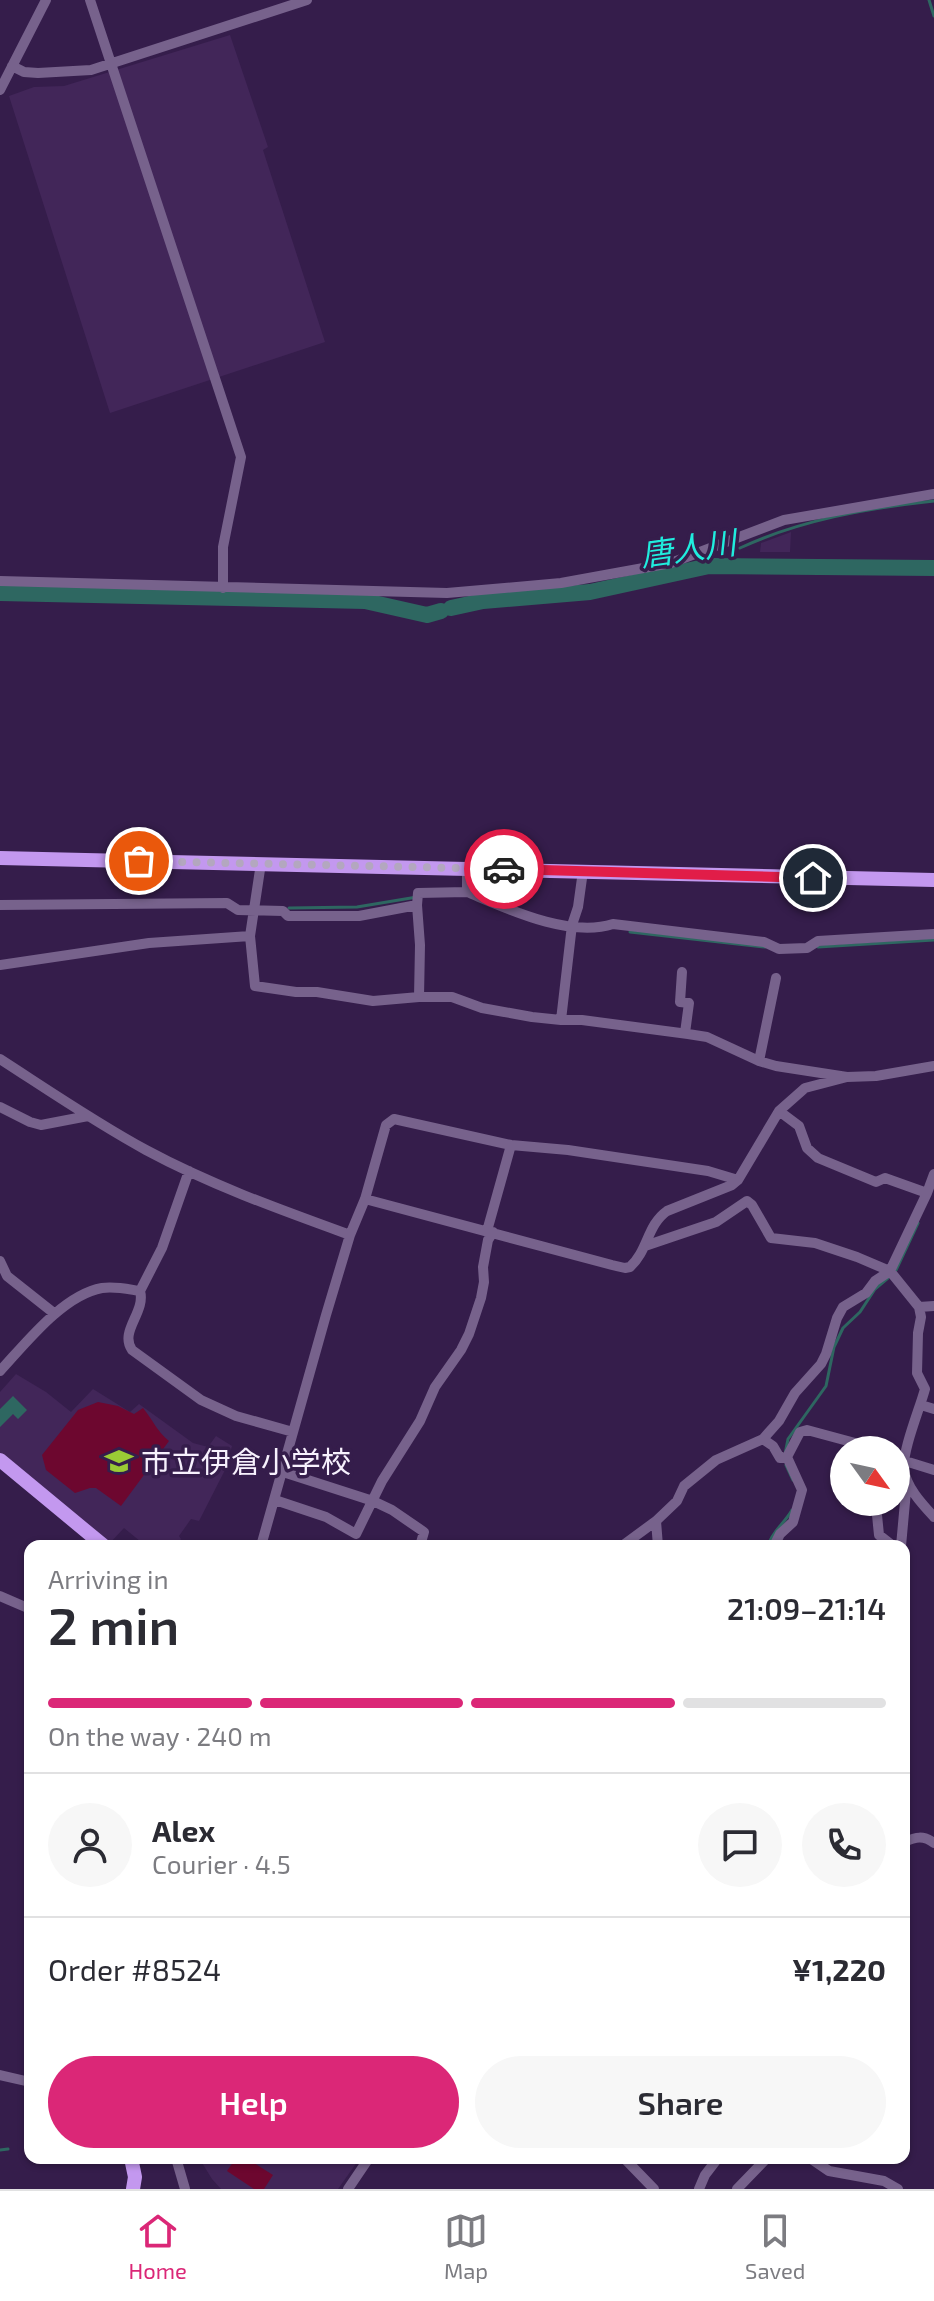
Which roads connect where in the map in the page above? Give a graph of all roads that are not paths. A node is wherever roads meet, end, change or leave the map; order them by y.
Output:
1 (46, 0) edge
2 (90, 0) edge
3 (307, 0) edge
4 (112, 64) junction
5 (12, 66) junction
6 (0, 90) edge
7 (934, 494) edge
8 (0, 581) edge
9 (223, 588) junction
10 (0, 858) edge
11 (261, 863) junction
12 (467, 868) junction
13 (583, 871) junction
14 (934, 880) edge
15 (467, 892) junction
16 (417, 901) junction
17 (0, 905) edge
18 (254, 911) junction
19 (572, 925) junction
20 (934, 934) edge
21 (250, 936) junction
22 (0, 965) edge
23 (682, 972) dead end
24 (776, 978) dead end
25 (419, 997) junction
26 (561, 1020) junction
27 (685, 1033) junction
28 (0, 1059) edge
29 (759, 1061) junction
30 (934, 1066) edge
31 (847, 1077) junction
32 (0, 1107) edge
33 (779, 1111) junction
34 (88, 1116) junction
35 (511, 1145) junction
36 (189, 1171) junction
37 (934, 1174) edge
38 (738, 1180) junction
39 (927, 1193) junction
40 (365, 1199) junction
41 (490, 1232) junction
42 (350, 1235) junction
43 (645, 1246) junction
44 (0, 1261) edge
45 (890, 1271) junction
46 (140, 1291) junction
47 (934, 1306) edge
48 (919, 1307) junction
49 (55, 1314) junction
50 (0, 1371) edge
51 (921, 1405) junction
52 (934, 1409) edge
53 (293, 1432) junction
54 (830, 1436) edge
55 (910, 1436) edge
56 (763, 1439) junction
57 (785, 1457) junction
58 (0, 1460) edge
59 (910, 1460) edge
60 (934, 1470) edge
61 (283, 1472) junction
62 (910, 1482) edge
63 (275, 1500) junction
64 (373, 1501) junction
65 (877, 1516) edge
66 (904, 1516) edge
67 (934, 1517) edge
68 (656, 1521) junction
69 (97, 1540) edge
70 (263, 1540) edge
71 (422, 1540) edge
72 (630, 1540) edge
73 (658, 1540) edge
74 (777, 1540) edge
75 (885, 1540) edge
76 (902, 1540) edge
77 (0, 1596) edge
78 (24, 1606) edge
79 (910, 1839) edge
80 (934, 1843) edge
81 (0, 2075) edge
82 (24, 2081) edge
83 (132, 2164) edge
84 (178, 2164) edge
85 (365, 2164) edge
86 (629, 2164) edge
87 (713, 2164) edge
88 (761, 2164) edge
89 (819, 2164) edge
90 (650, 2188) edge
91 (133, 2189) edge
92 (185, 2189) edge
93 (348, 2189) edge
94 (699, 2189) edge
95 (737, 2189) edge
96 (898, 2189) edge

1 - 5 street
2 - 4 street
3 - 4 street
4 - 5 street
4 - 9 street
5 - 6 street
7 - 9 street
8 - 9 street
10 - 11 main road
11 - 12 main road
11 - 18 street
12 - 13 main road
12 - 15 street
13 - 14 main road
13 - 19 street
15 - 16 street
15 - 19 street
16 - 18 street
16 - 25 street
17 - 18 street
18 - 21 street
19 - 20 street
19 - 26 street
21 - 22 street
21 - 25 street
23 - 27 street
24 - 29 street
25 - 26 street
26 - 27 street
27 - 29 street
28 - 34 street
29 - 31 street
30 - 31 street
31 - 33 street
32 - 34 street
33 - 38 street
33 - 39 street
34 - 36 street
35 - 38 street
35 - 40 street
35 - 41 street
36 - 42 street
36 - 46 street
37 - 39 street
38 - 43 street
39 - 45 street
40 - 41 street
40 - 42 street
41 - 43 street
41 - 64 street
42 - 53 street
43 - 45 street
44 - 49 street
45 - 48 street
45 - 56 street
46 - 49 street
46 - 53 street
47 - 48 street
48 - 51 street
49 - 50 street
51 - 52 street
51 - 55 street
53 - 61 street
54 - 57 street
56 - 57 street
56 - 68 street
57 - 74 street
58 - 69 main road
59 - 60 street
61 - 63 street
61 - 64 street
62 - 67 street
63 - 64 street
63 - 70 street
64 - 71 street
65 - 75 street
66 - 76 street
68 - 72 street
68 - 73 street
77 - 78 street
79 - 80 street
81 - 82 street
83 - 91 main road
84 - 92 street
85 - 93 street
86 - 90 street
87 - 94 street
88 - 95 street
89 - 96 street

